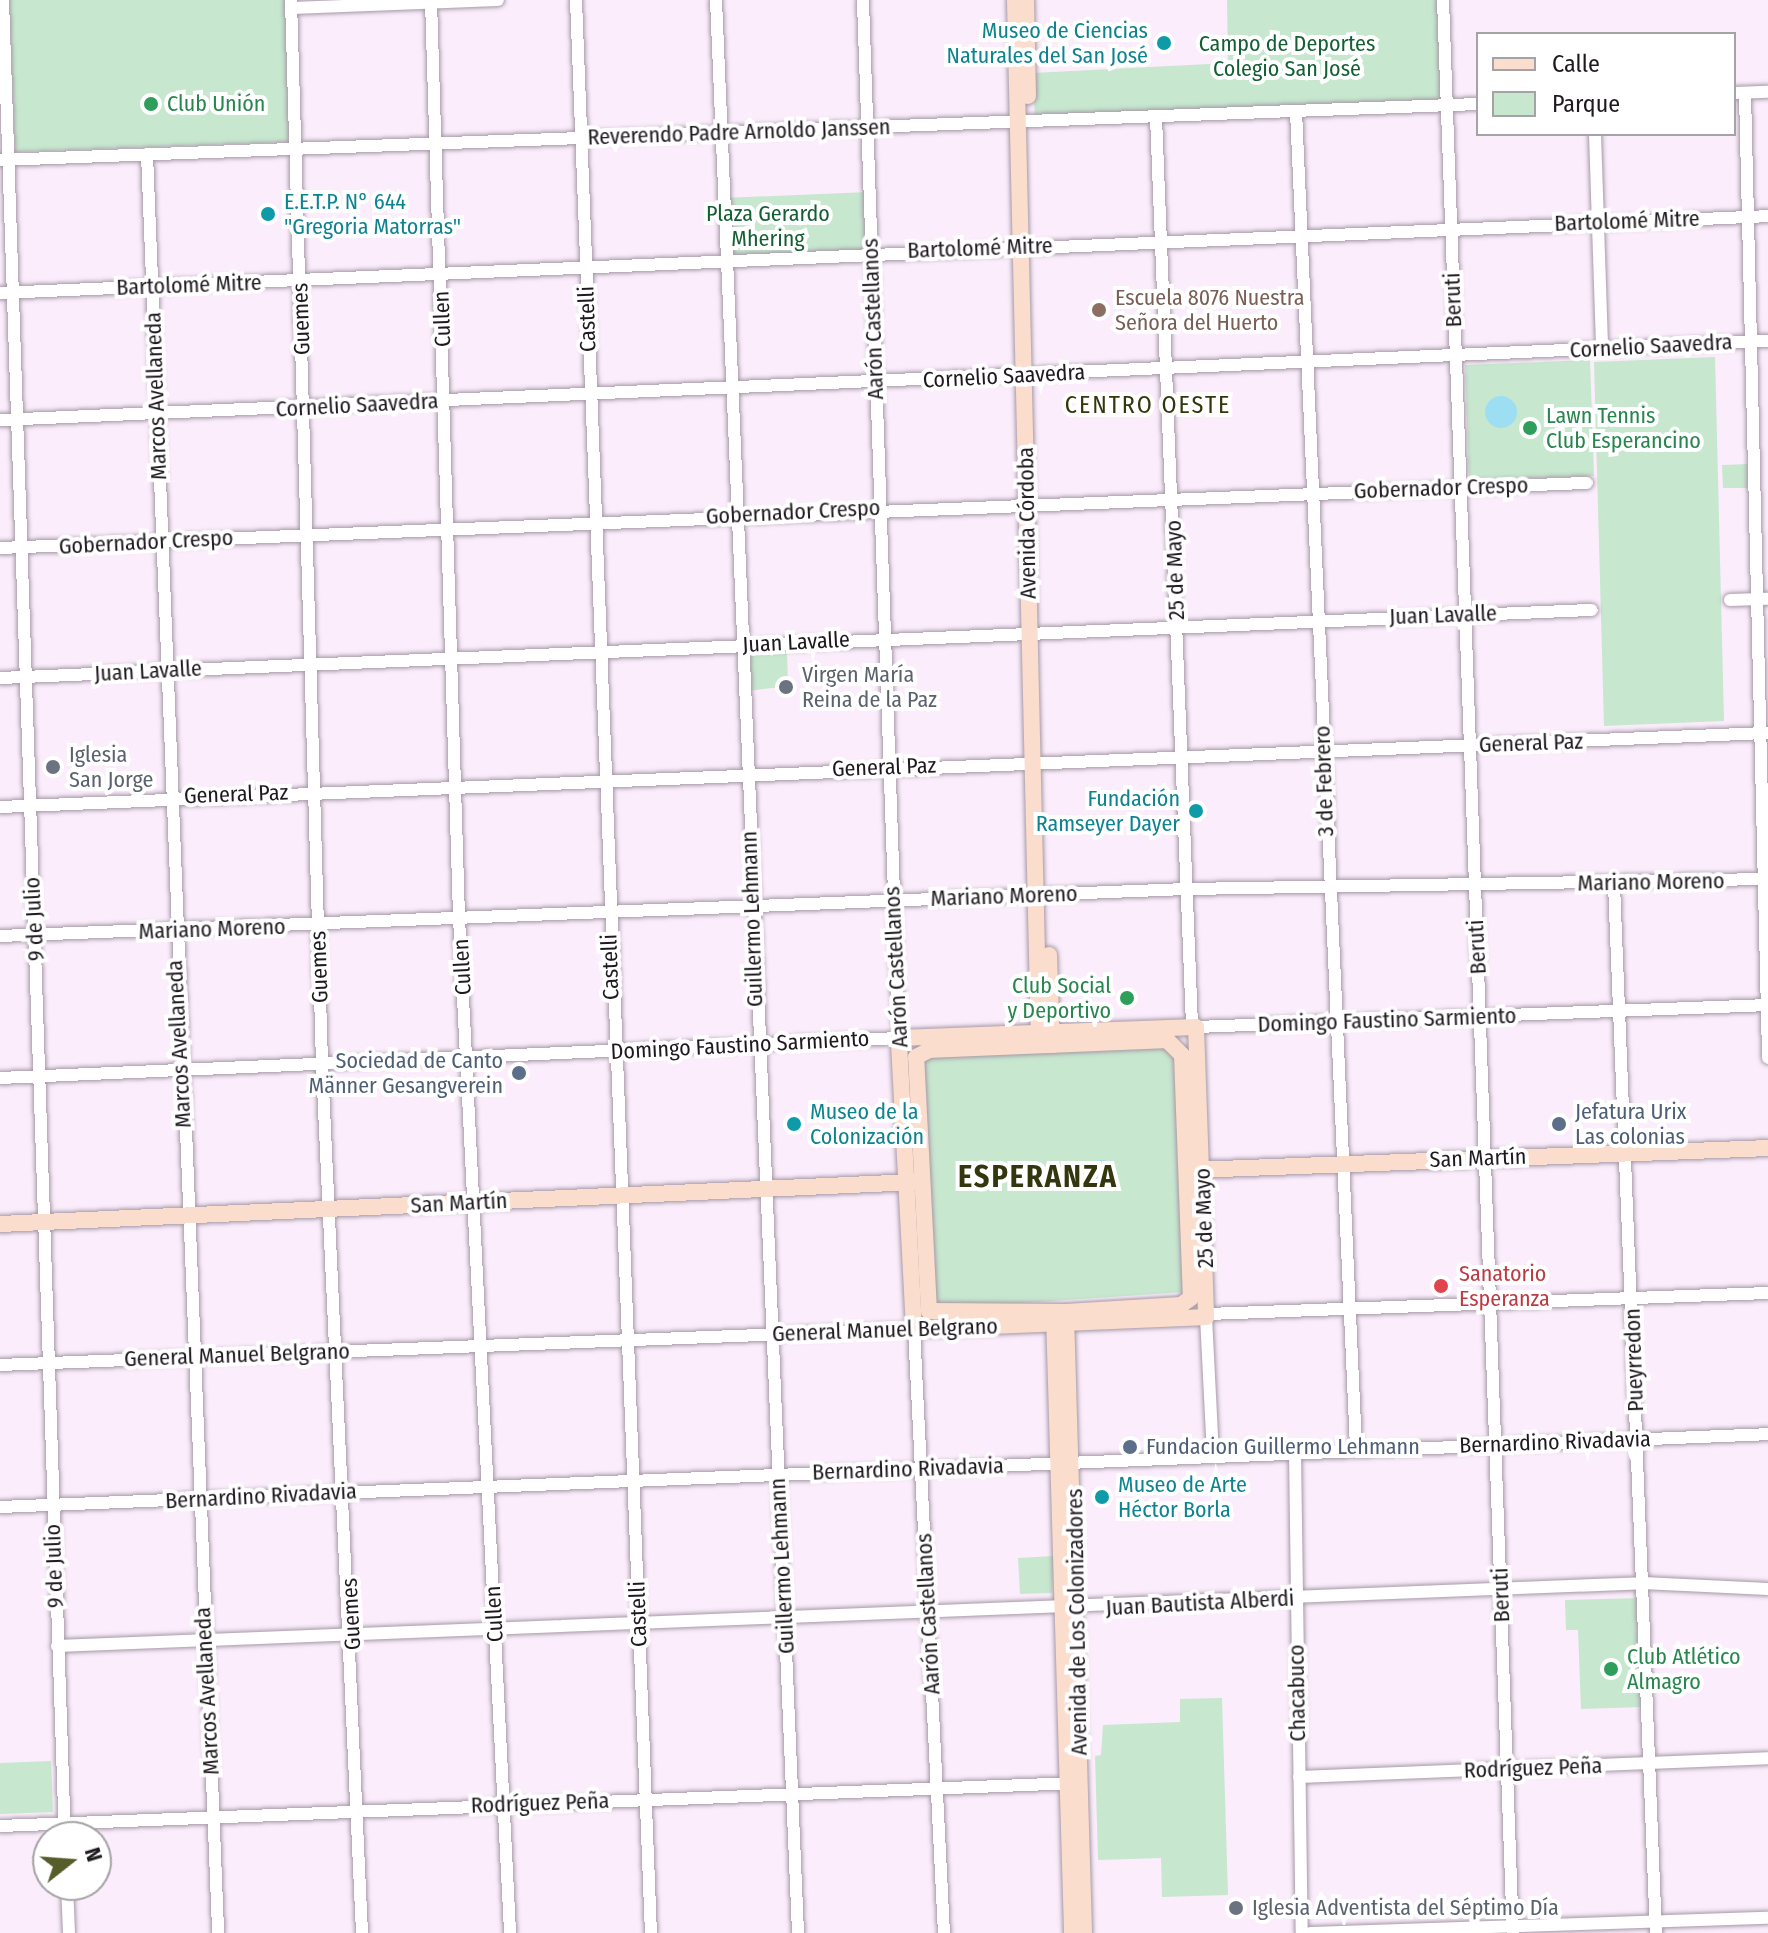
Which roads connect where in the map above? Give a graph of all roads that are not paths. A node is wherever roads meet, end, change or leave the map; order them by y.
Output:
1 (3, 0) edge
2 (498, 0) edge
3 (576, 0) edge
4 (716, 0) edge
5 (863, 0) edge
6 (1015, 0) edge
7 (1026, 0) edge
8 (1443, 0) edge
9 (431, 1) edge
10 (292, 4) edge
11 (2, 16) edge
12 (1768, 92) edge
13 (1740, 93) edge
14 (1476, 104) edge
15 (1447, 105) junction
16 (1296, 111) junction
17 (1156, 117) junction
18 (1023, 122) junction
19 (867, 128) junction
20 (721, 133) junction
21 (1595, 136) edge
22 (581, 138) junction
23 (436, 144) junction
24 (296, 149) junction
25 (147, 154) junction
26 (4, 160) edge
27 (1745, 216) junction
28 (1768, 216) edge
29 (1597, 223) junction
30 (1450, 228) junction
31 (1301, 234) junction
32 (1161, 240) junction
33 (1026, 247) junction
34 (871, 252) junction
35 (723, 259) junction
36 (586, 266) junction
37 (441, 273) junction
38 (300, 280) junction
39 (152, 286) junction
40 (6, 292) edge
41 (1747, 341) junction
42 (1768, 341) edge
43 (1602, 349) junction
44 (1455, 356) junction
45 (1306, 362) junction
46 (1167, 368) junction
47 (1029, 376) junction
48 (875, 382) junction
49 (729, 388) junction
50 (590, 395) junction
51 (445, 401) junction
52 (303, 408) junction
53 (157, 414) junction
54 (17, 419) junction
55 (0, 420) edge
56 (1753, 474) junction
57 (1768, 474) edge
58 (1587, 483) dead end
59 (1459, 488) junction
60 (1312, 492) junction
61 (1172, 497) junction
62 (1031, 503) junction
63 (880, 508) junction
64 (735, 515) junction
65 (594, 521) junction
66 (448, 528) junction
67 (307, 534) junction
68 (162, 541) junction
69 (21, 547) junction
70 (0, 548) edge
71 (1762, 599) edge
72 (1730, 600) dead end
73 (1592, 610) dead end
74 (1464, 614) junction
75 (1318, 620) junction
76 (1177, 625) junction
77 (1034, 630) junction
78 (884, 638) junction
79 (742, 644) junction
80 (599, 651) junction
81 (452, 657) junction
82 (310, 664) junction
83 (167, 670) junction
84 (25, 677) junction
85 (0, 678) edge
86 (1763, 733) edge
87 (1468, 746) junction
88 (1323, 749) junction
89 (1183, 755) junction
90 (1038, 762) junction
91 (888, 767) junction
92 (748, 773) junction
93 (603, 779) junction
94 (456, 785) junction
95 (314, 791) junction
96 (171, 797) junction
97 (28, 806) junction
98 (0, 807) edge
99 (1765, 879) edge
100 (1473, 884) junction
101 (1614, 884) junction
102 (1328, 887) junction
103 (1188, 889) junction
104 (1042, 894) junction
105 (893, 900) junction
106 (754, 905) junction
107 (608, 911) junction
108 (459, 918) junction
109 (318, 924) junction
110 (174, 931) junction
111 (36, 934) junction
112 (0, 936) edge
113 (1767, 1005) edge
114 (1619, 1012) junction
115 (1481, 1018) junction
116 (1335, 1022) junction
117 (1194, 1026) junction
118 (899, 1038) junction
119 (1045, 1038) junction
120 (755, 1045) junction
121 (929, 1050) joint
122 (614, 1052) junction
123 (1182, 1055) joint
124 (466, 1058) junction
125 (1768, 1058) edge
126 (322, 1065) junction
127 (181, 1073) junction
128 (41, 1077) junction
129 (0, 1078) edge
130 (1768, 1148) edge
131 (1624, 1153) junction
132 (1486, 1157) junction
133 (1344, 1163) junction
134 (1195, 1170) junction
135 (912, 1182) junction
136 (763, 1190) junction
137 (620, 1196) junction
138 (474, 1203) junction
139 (330, 1209) junction
140 (187, 1216) junction
141 (45, 1222) junction
142 (0, 1224) edge
143 (1768, 1293) edge
144 (1632, 1299) junction
145 (923, 1301) joint
146 (1186, 1303) joint
147 (1492, 1304) junction
148 (1350, 1310) junction
149 (1207, 1315) junction
150 (1060, 1318) junction
151 (914, 1329) junction
152 (771, 1335) junction
153 (626, 1341) junction
154 (481, 1346) junction
155 (337, 1351) junction
156 (192, 1356) junction
157 (47, 1362) junction
158 (0, 1365) edge
159 (1768, 1434) edge
160 (1637, 1439) junction
161 (1496, 1444) junction
162 (1356, 1450) junction
163 (1295, 1452) junction
164 (1213, 1456) junction
165 (1068, 1462) junction
166 (921, 1468) junction
167 (778, 1474) junction
168 (632, 1480) junction
169 (488, 1486) junction
170 (345, 1492) junction
171 (198, 1499) junction
172 (51, 1504) junction
173 (0, 1507) edge
174 (1643, 1583) junction
175 (1501, 1589) junction
176 (1768, 1589) edge
177 (1295, 1598) junction
178 (1070, 1609) junction
179 (928, 1613) junction
180 (784, 1620) junction
181 (638, 1625) junction
182 (495, 1630) junction
183 (352, 1636) junction
184 (205, 1640) junction
185 (57, 1646) junction
186 (1768, 1758) edge
187 (1649, 1763) junction
188 (1507, 1769) junction
189 (1299, 1777) junction
190 (1074, 1784) junction
191 (937, 1787) junction
192 (792, 1793) junction
193 (646, 1799) junction
194 (504, 1805) junction
195 (358, 1811) junction
196 (213, 1818) junction
197 (65, 1821) edge
198 (0, 1826) edge
199 (112, 1826) edge
200 (32, 1828) edge
201 (68, 1901) edge
202 (1768, 1918) edge
203 (1656, 1927) edge
204 (1513, 1930) edge
205 (69, 1933) edge
206 (218, 1933) edge
207 (362, 1933) edge
208 (510, 1933) edge
209 (651, 1933) edge
210 (798, 1933) edge
211 (944, 1933) edge
212 (1072, 1933) edge
213 (1084, 1933) edge
214 (1302, 1933) edge
215 (1310, 1933) edge

1 - 11 street, 9 de Julio
2 - 9 street
3 - 22 street, Castelli
4 - 20 street, Guillermo Lehmann
5 - 19 street, Aarón Castellanos
6 - 18 main road, Avenida Córdoba
7 - 18 main road, Avenida Córdoba
8 - 15 street, Beruti
9 - 10 street
9 - 23 street, Cullen
10 - 24 street, Guemes
11 - 26 street, 9 de Julio
12 - 13 street
13 - 27 street
14 - 15 street, Reverendo Padre Arnoldo Janssen
15 - 16 street, Reverendo Padre Arnoldo Janssen
15 - 30 street, Beruti
16 - 17 street, Reverendo Padre Arnoldo Janssen
16 - 31 street, 3 de Febrero
17 - 18 street, Reverendo Padre Arnoldo Janssen
17 - 32 street, 25 de Mayo
18 - 19 street, Reverendo Padre Arnoldo Janssen
18 - 33 main road, Avenida Córdoba
19 - 20 street, Reverendo Padre Arnoldo Janssen
19 - 34 street, Aarón Castellanos
20 - 22 street, Reverendo Padre Arnoldo Janssen
20 - 35 street, Guillermo Lehmann
21 - 29 street
22 - 23 street, Reverendo Padre Arnoldo Janssen
22 - 36 street, Castelli
23 - 24 street, Reverendo Padre Arnoldo Janssen
23 - 37 street, Cullen
24 - 25 street, Reverendo Padre Arnoldo Janssen
24 - 38 street, Guemes
25 - 26 street, Reverendo Padre Arnoldo Janssen
25 - 39 street, Marcos Avellaneda
26 - 40 street, 9 de Julio
27 - 28 street, Bartolomé Mitre
27 - 29 street, Bartolomé Mitre
27 - 41 street
29 - 30 street, Bartolomé Mitre
29 - 43 street
30 - 31 street, Bartolomé Mitre
30 - 44 street, Beruti
31 - 32 street, Bartolomé Mitre
31 - 45 street, 3 de Febrero
32 - 33 street, Bartolomé Mitre
32 - 46 street, 25 de Mayo
33 - 34 street, Bartolomé Mitre
33 - 47 main road, Avenida Córdoba
34 - 35 street, Bartolomé Mitre
34 - 48 street, Aarón Castellanos
35 - 36 street, Bartolomé Mitre
35 - 49 street, Guillermo Lehmann
36 - 37 street, Bartolomé Mitre
36 - 50 street, Castelli
37 - 38 street, Bartolomé Mitre
37 - 51 street, Cullen
38 - 39 street, Bartolomé Mitre
38 - 52 street, Guemes
39 - 40 street, Bartolomé Mitre
39 - 53 street, Marcos Avellaneda
40 - 54 street, 9 de Julio
41 - 42 street, Cornelio Saavedra
41 - 43 street, Cornelio Saavedra
41 - 56 street
43 - 44 street, Cornelio Saavedra
44 - 45 street, Cornelio Saavedra
44 - 59 street, Beruti
45 - 46 street, Cornelio Saavedra
45 - 60 street, 3 de Febrero
46 - 47 street, Cornelio Saavedra
46 - 61 street, 25 de Mayo
47 - 48 street, Cornelio Saavedra
47 - 62 main road, Avenida Córdoba
48 - 49 street, Cornelio Saavedra
48 - 63 street, Aarón Castellanos
49 - 50 street, Cornelio Saavedra
49 - 64 street, Guillermo Lehmann
50 - 51 street, Cornelio Saavedra
50 - 65 street, Castelli
51 - 52 street, Cornelio Saavedra
51 - 66 street, Cullen
52 - 53 street, Cornelio Saavedra
52 - 67 street, Guemes
53 - 54 street, Cornelio Saavedra
53 - 68 street, Marcos Avellaneda
54 - 55 street, Cornelio Saavedra
54 - 69 street, 9 de Julio
56 - 57 street
56 - 71 street
58 - 59 street, Gobernador Crespo
59 - 60 street, Gobernador Crespo
59 - 74 street, Beruti
60 - 61 street, Gobernador Crespo
60 - 75 street, 3 de Febrero
61 - 62 street, Gobernador Crespo
61 - 76 street, 25 de Mayo
62 - 63 street, Gobernador Crespo
62 - 77 main road, Avenida Córdoba
63 - 64 street, Gobernador Crespo
63 - 78 street, Aarón Castellanos
64 - 65 street, Gobernador Crespo
64 - 79 street, Guillermo Lehmann
65 - 66 street, Gobernador Crespo
65 - 80 street, Castelli
66 - 67 street, Gobernador Crespo
66 - 81 street, Cullen
67 - 68 street, Gobernador Crespo
67 - 82 street, Guemes
68 - 69 street, Gobernador Crespo
68 - 83 street, Marcos Avellaneda
69 - 70 street, Gobernador Crespo
69 - 84 street, 9 de Julio
71 - 72 street
71 - 86 street
73 - 74 street, Juan Lavalle
74 - 75 street, Juan Lavalle
74 - 87 street, Beruti
75 - 76 street, Juan Lavalle
75 - 88 street, 3 de Febrero
76 - 77 street, Juan Lavalle
76 - 89 street, 25 de Mayo
77 - 78 street, Juan Lavalle
77 - 90 main road, Avenida Córdoba
78 - 79 street, Juan Lavalle
78 - 91 street, Aarón Castellanos
79 - 80 street, Juan Lavalle
79 - 92 street, Guillermo Lehmann
80 - 81 street, Juan Lavalle
80 - 93 street, Castelli
81 - 82 street, Juan Lavalle
81 - 94 street, Cullen
82 - 83 street, Juan Lavalle
82 - 95 street, Guemes
83 - 84 street, Juan Lavalle
83 - 96 street, Marcos Avellaneda
84 - 85 street, Juan Lavalle
84 - 97 street, 9 de Julio
86 - 87 street, General Paz
86 - 99 street
87 - 88 street, General Paz
87 - 100 street, Beruti
88 - 89 street, General Paz
88 - 102 street, 3 de Febrero
89 - 90 street, General Paz
89 - 103 street, 25 de Mayo
90 - 91 street, General Paz
90 - 104 main road, Avenida Córdoba
91 - 92 street, General Paz
91 - 105 street, Aarón Castellanos
92 - 93 street, General Paz
92 - 106 street, Guillermo Lehmann
93 - 94 street, General Paz
93 - 107 street, Castelli
94 - 95 street, General Paz
94 - 108 street, Cullen
95 - 96 street, General Paz
95 - 109 street, Guemes
96 - 97 street, General Paz
96 - 110 street, Marcos Avellaneda
97 - 98 street, General Paz
97 - 111 street, 9 de Julio
99 - 101 street, Mariano Moreno
99 - 113 street
100 - 101 street, Mariano Moreno
100 - 102 street, Mariano Moreno
100 - 115 street, Beruti
101 - 114 street, Pueyrredon
102 - 103 street, Mariano Moreno
102 - 116 street, 3 de Febrero
103 - 104 street, Mariano Moreno
103 - 117 street, 25 de Mayo
104 - 105 street, Mariano Moreno
104 - 119 main road, Avenida Córdoba
105 - 106 street, Mariano Moreno
105 - 118 street, Aarón Castellanos
106 - 107 street, Mariano Moreno
106 - 120 street, Guillermo Lehmann
107 - 108 street, Mariano Moreno
107 - 122 street, Castelli
108 - 109 street, Mariano Moreno
108 - 124 street, Cullen
109 - 110 street, Mariano Moreno
109 - 126 street, Guemes
110 - 111 street, Mariano Moreno
110 - 127 street, Marcos Avellaneda
111 - 112 street, Mariano Moreno
111 - 128 street, 9 de Julio
113 - 114 street, Domingo Faustino Sarmiento
113 - 125 street
114 - 115 street, Domingo Faustino Sarmiento
114 - 131 street, Pueyrredon
115 - 116 street, Domingo Faustino Sarmiento
115 - 132 street, Beruti
116 - 117 street, Domingo Faustino Sarmiento
116 - 133 street, 3 de Febrero
117 - 119 main road, Domingo Faustino Sarmiento
117 - 134 main road, 25 de Mayo
118 - 119 main road, Domingo Faustino Sarmiento
118 - 120 street, Domingo Faustino Sarmiento
118 - 135 main road, Aarón Castellanos
119 - 121 main road, Domingo Faustino Sarmiento
119 - 123 main road, Domingo Faustino Sarmiento
120 - 122 street, Domingo Faustino Sarmiento
120 - 136 street, Guillermo Lehmann
121 - 135 main road, Aarón Castellanos
122 - 124 street, Domingo Faustino Sarmiento
122 - 137 street, Castelli
123 - 134 main road, 25 de Mayo
124 - 126 street, Domingo Faustino Sarmiento
124 - 138 street, Cullen
126 - 127 street, Domingo Faustino Sarmiento
126 - 139 street, Guemes
127 - 128 street, Domingo Faustino Sarmiento
127 - 140 street, Marcos Avellaneda
128 - 129 street, Domingo Faustino Sarmiento
128 - 141 street, 9 de Julio
130 - 131 main road, San Martín
131 - 132 main road, San Martín
131 - 144 street, Pueyrredon
132 - 133 main road, San Martín
132 - 147 street, Beruti
133 - 134 main road, San Martín
133 - 148 street, 3 de Febrero
134 - 146 main road, 25 de Mayo
134 - 149 main road, 25 de Mayo
135 - 136 main road, San Martín
135 - 145 main road, Aarón Castellanos
135 - 151 main road, Aarón Castellanos
136 - 137 main road, San Martín
136 - 152 street, Guillermo Lehmann
137 - 138 main road, San Martín
137 - 153 street, Castelli
138 - 139 main road, San Martín
138 - 154 street, Cullen
139 - 140 main road, San Martín
139 - 155 street, Guemes
140 - 141 main road, San Martín
140 - 156 street, Marcos Avellaneda
141 - 142 main road, San Martín
141 - 157 street, 9 de Julio
143 - 144 street, General Manuel Belgrano
144 - 147 street, General Manuel Belgrano
144 - 160 street, Pueyrredon
145 - 150 main road, General Manuel Belgrano
146 - 150 main road, General Manuel Belgrano
147 - 148 street, General Manuel Belgrano
147 - 161 street, Beruti
148 - 149 street, General Manuel Belgrano
148 - 162 street, 3 de Febrero
149 - 150 main road, General Manuel Belgrano
149 - 164 street, 25 de Mayo
150 - 151 main road, General Manuel Belgrano
150 - 165 main road, Avenida de Los Colonizadores
151 - 152 street, General Manuel Belgrano
151 - 166 street, Aarón Castellanos
152 - 153 street, General Manuel Belgrano
152 - 167 street, Guillermo Lehmann
153 - 154 street, General Manuel Belgrano
153 - 168 street, Castelli
154 - 155 street, General Manuel Belgrano
154 - 169 street, Cullen
155 - 156 street, General Manuel Belgrano
155 - 170 street, Guemes
156 - 157 street, General Manuel Belgrano
156 - 171 street, Marcos Avellaneda
157 - 158 street, General Manuel Belgrano
157 - 172 street, 9 de Julio
159 - 160 street, Bernardino Rivadavia
160 - 161 street, Bernardino Rivadavia
160 - 174 street, Pueyrredon
161 - 162 street, Bernardino Rivadavia
161 - 175 street, Beruti
162 - 163 street, Bernardino Rivadavia
163 - 164 street, Bernardino Rivadavia
163 - 177 street, Chacabuco
164 - 165 street, Bernardino Rivadavia
165 - 166 street, Bernardino Rivadavia
165 - 178 main road, Avenida de Los Colonizadores
166 - 167 street, Bernardino Rivadavia
166 - 179 street, Aarón Castellanos
167 - 168 street, Bernardino Rivadavia
167 - 180 street, Guillermo Lehmann
168 - 169 street, Bernardino Rivadavia
168 - 181 street, Castelli
169 - 170 street, Bernardino Rivadavia
169 - 182 street, Cullen
170 - 171 street, Bernardino Rivadavia
170 - 183 street, Guemes
171 - 172 street, Bernardino Rivadavia
171 - 184 street, Marcos Avellaneda
172 - 173 street, Bernardino Rivadavia
172 - 185 street, 9 de Julio
174 - 175 street, Juan Bautista Alberdi
174 - 176 street, Juan Bautista Alberdi
174 - 187 street, Pueyrredon
175 - 177 street, Juan Bautista Alberdi
175 - 188 street, Beruti
177 - 178 street, Juan Bautista Alberdi
177 - 189 street, Chacabuco
178 - 179 street, Juan Bautista Alberdi
178 - 190 main road, Avenida de Los Colonizadores
179 - 180 street, Juan Bautista Alberdi
179 - 191 street, Aarón Castellanos
180 - 181 street, Juan Bautista Alberdi
180 - 192 street, Guillermo Lehmann
181 - 182 street, Juan Bautista Alberdi
181 - 193 street, Castelli
182 - 183 street, Juan Bautista Alberdi
182 - 194 street, Cullen
183 - 184 street, Juan Bautista Alberdi
183 - 195 street, Guemes
184 - 185 street, Juan Bautista Alberdi
184 - 196 street, Marcos Avellaneda
185 - 197 street, 9 de Julio
186 - 187 street, Rodríguez Peña
187 - 188 street, Rodríguez Peña
187 - 203 street, Pueyrredon
188 - 189 street, Rodríguez Peña
188 - 204 street, Beruti
189 - 214 street, Chacabuco
190 - 191 street, Rodríguez Peña
190 - 212 main road, Avenida de Los Colonizadores
190 - 213 main road, Avenida de Los Colonizadores
191 - 192 street, Rodríguez Peña
191 - 211 street, Aarón Castellanos
192 - 193 street, Rodríguez Peña
192 - 210 street, Guillermo Lehmann
193 - 194 street, Rodríguez Peña
193 - 209 street, Castelli
194 - 195 street, Rodríguez Peña
194 - 208 street, Cullen
195 - 196 street, Rodríguez Peña
195 - 207 street, Guemes
196 - 199 street, Rodríguez Peña
196 - 206 street, Marcos Avellaneda
198 - 200 street, Rodríguez Peña
201 - 205 street
202 - 203 street
203 - 204 street
204 - 215 street

